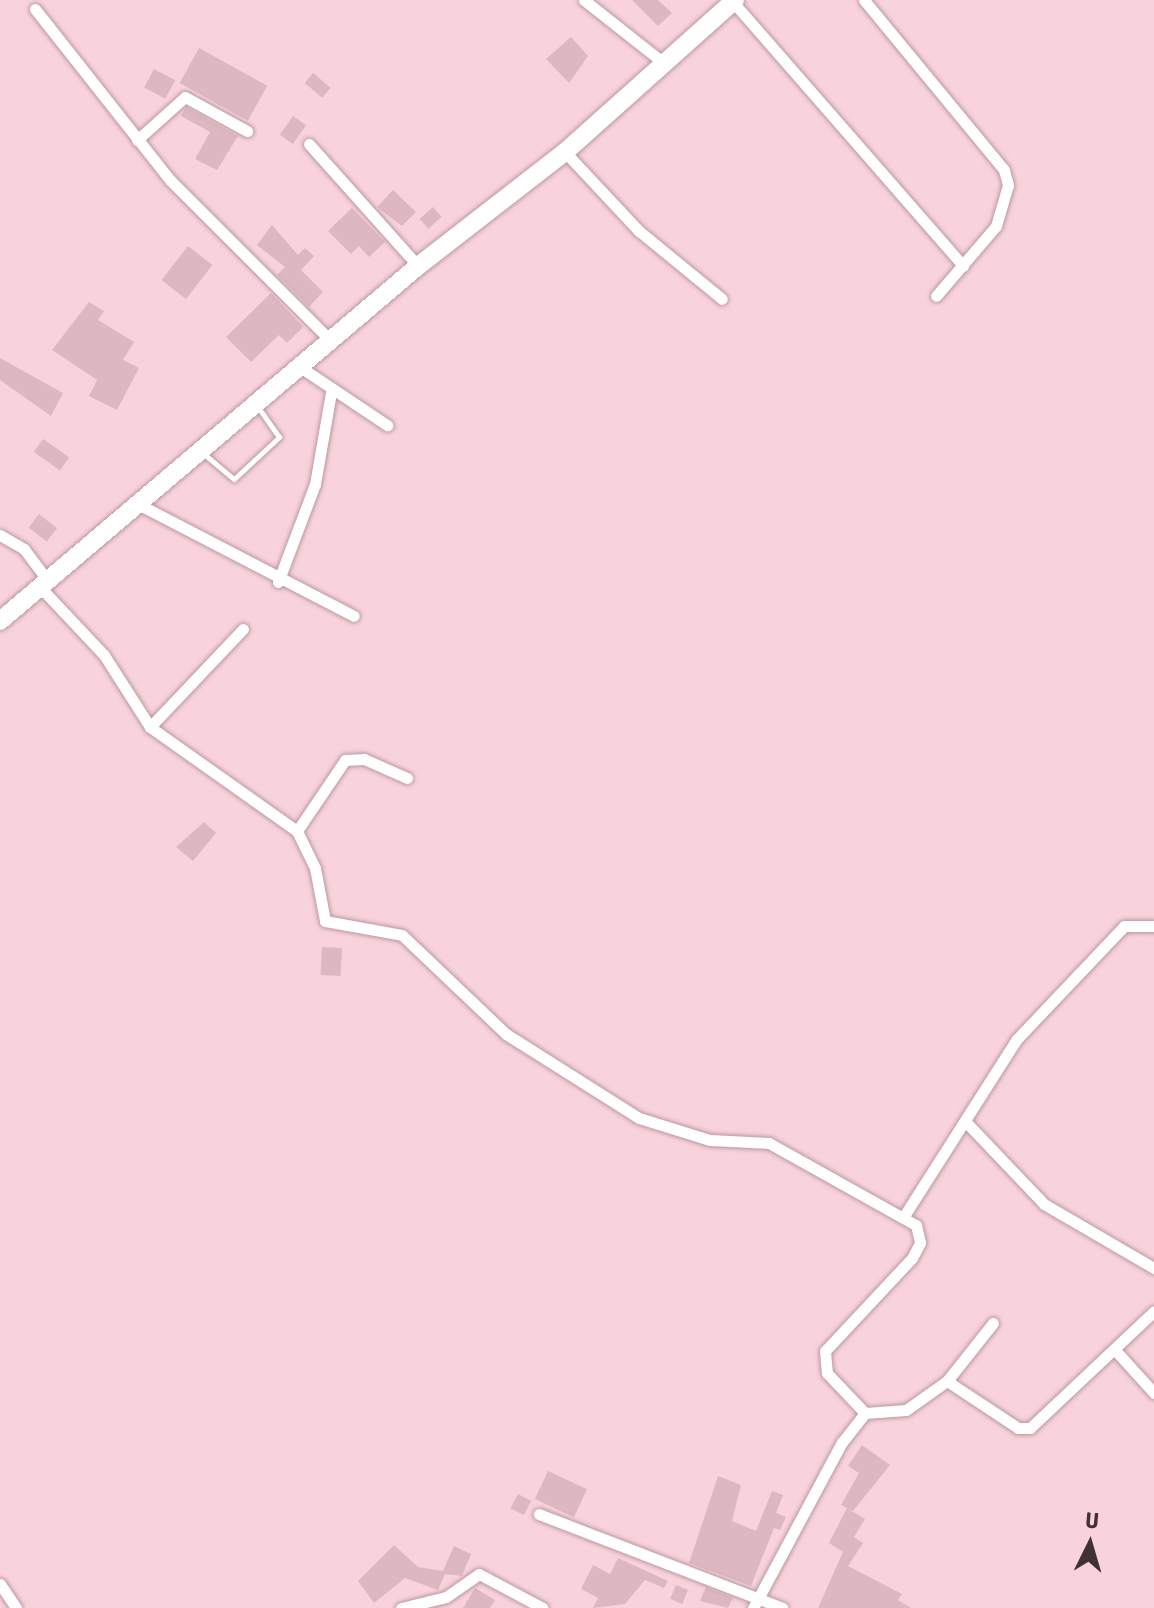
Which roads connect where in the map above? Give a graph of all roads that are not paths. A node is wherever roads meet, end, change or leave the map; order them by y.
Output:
1 (584, 0) edge
2 (864, 0) edge
3 (734, 1) edge
4 (35, 9) dead end
5 (665, 64) junction
6 (247, 131) dead end
7 (137, 140) junction
8 (309, 144) dead end
9 (565, 152) junction
10 (418, 266) junction
11 (963, 266) junction
12 (936, 296) dead end
13 (722, 299) dead end
14 (331, 341) junction
15 (300, 367) junction
16 (331, 392) junction
17 (255, 405) junction
18 (387, 425) dead end
19 (202, 450) junction
20 (138, 504) junction
21 (0, 535) edge
22 (278, 582) junction
23 (44, 584) junction
24 (354, 616) dead end
25 (0, 621) edge
26 (243, 629) dead end
27 (150, 727) junction
28 (407, 778) dead end
29 (297, 831) junction
30 (1154, 926) edge
31 (965, 1121) junction
32 (904, 1216) junction
33 (1154, 1268) edge
34 (1154, 1311) edge
35 (993, 1323) dead end
36 (1115, 1350) junction
37 (947, 1381) junction
38 (1154, 1393) edge
39 (865, 1413) junction
40 (539, 1514) dead end
41 (0, 1584) edge
42 (760, 1595) junction
43 (16, 1608) edge
44 (401, 1608) edge
45 (543, 1608) edge
46 (753, 1608) edge
47 (783, 1608) edge

1 - 5 street
2 - 11 street
3 - 5 highway
3 - 11 street
4 - 7 street
5 - 9 highway
6 - 7 street
7 - 14 street
8 - 10 street
9 - 10 highway
9 - 13 street
10 - 14 highway
11 - 12 street
14 - 15 highway
15 - 16 street
15 - 17 highway
16 - 18 street
16 - 22 street
17 - 19 highway
17 - 19 lane
19 - 20 highway
20 - 22 street
20 - 23 highway
21 - 23 street
22 - 24 street
23 - 25 highway
23 - 27 street
26 - 27 street
27 - 29 street
28 - 29 street
29 - 32 street
30 - 31 street
31 - 32 street
31 - 33 street
32 - 39 street
34 - 36 street
35 - 37 street
36 - 37 street
36 - 38 street
37 - 39 street
39 - 42 street
40 - 42 street
41 - 43 street
42 - 46 street
42 - 47 street
44 - 45 street

